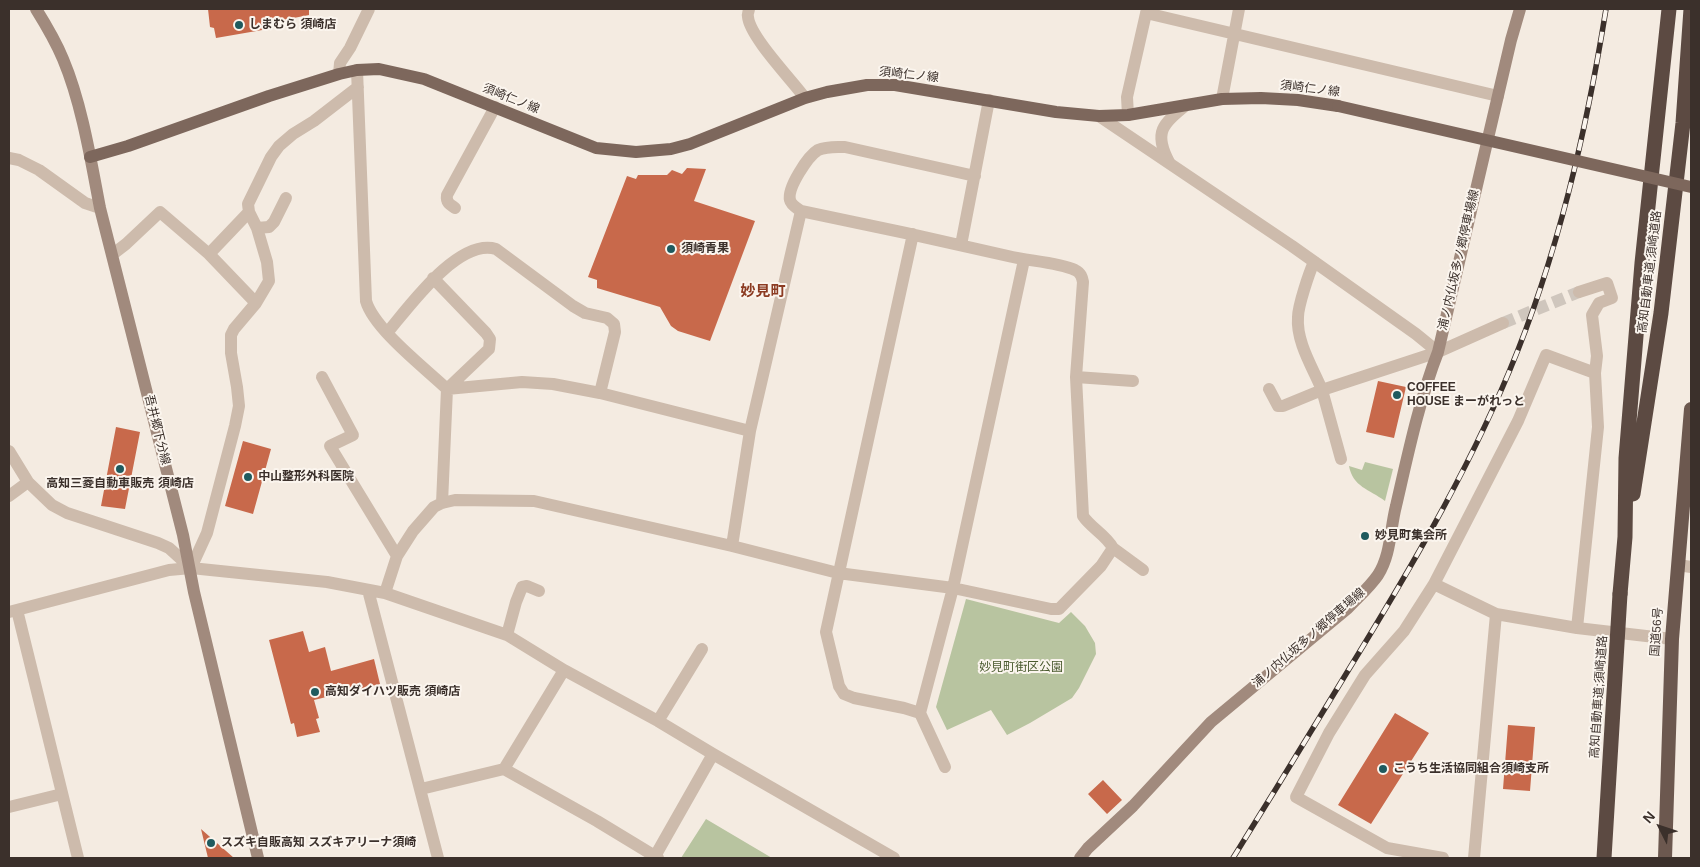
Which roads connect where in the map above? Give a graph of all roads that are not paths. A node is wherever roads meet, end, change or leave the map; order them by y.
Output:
1 (36, 9) edge
2 (369, 9) edge
3 (749, 9) edge
4 (1239, 9) edge
5 (1520, 9) edge
6 (1669, 9) edge
7 (1691, 9) edge
8 (1147, 11) edge
9 (1233, 34) junction
10 (356, 70) junction
11 (339, 74) junction
12 (358, 87) junction
13 (1498, 96) junction
14 (805, 98) junction
15 (1222, 99) junction
16 (989, 100) junction
17 (1186, 105) junction
18 (495, 107) junction
19 (1128, 115) junction
20 (1100, 116) junction
21 (90, 157) junction
22 (9, 158) edge
23 (1169, 162) junction
24 (975, 176) junction
25 (1691, 187) edge
26 (286, 198) dead end
27 (100, 208) junction
28 (455, 208) dead end
29 (801, 211) junction
30 (249, 212) junction
31 (257, 228) junction
32 (913, 234) junction
33 (961, 245) junction
34 (113, 254) junction
35 (209, 254) junction
36 (1024, 260) junction
37 (1314, 262) junction
38 (433, 278) junction
39 (1579, 292) tunnel mouth
40 (256, 303) junction
41 (1503, 323) tunnel mouth
42 (387, 333) junction
43 (1438, 352) junction
44 (1595, 373) junction
45 (322, 376) dead end
46 (1076, 377) junction
47 (1133, 381) dead end
48 (447, 388) junction
49 (1269, 389) dead end
50 (1322, 390) junction
51 (600, 393) junction
52 (1691, 408) edge
53 (750, 430) junction
54 (9, 450) edge
55 (1341, 459) dead end
56 (28, 482) junction
57 (9, 496) edge
58 (442, 503) junction
59 (1625, 538) junction
60 (732, 546) junction
61 (1113, 548) junction
62 (396, 556) junction
63 (1684, 566) edge
64 (191, 568) junction
65 (1143, 570) dead end
66 (838, 572) junction
67 (1434, 584) junction
68 (953, 588) junction
69 (368, 590) junction
70 (539, 591) dead end
71 (385, 593) junction
72 (13, 611) edge
73 (1496, 614) junction
74 (1577, 628) junction
75 (507, 635) junction
76 (1672, 639) junction
77 (702, 649) dead end
78 (564, 670) junction
79 (920, 713) junction
80 (658, 721) junction
81 (713, 754) junction
82 (946, 767) dead end
83 (504, 769) junction
84 (420, 789) junction
85 (62, 794) junction
86 (9, 807) edge
87 (78, 858) edge
88 (258, 858) edge
89 (438, 858) edge
90 (655, 858) edge
91 (894, 858) edge
92 (1080, 858) edge
93 (1443, 858) edge
94 (1474, 858) edge
95 (1604, 858) edge
96 (1665, 858) edge

1 - 21 main road, 吾井郷下分線
2 - 11 street
3 - 14 street
4 - 9 street
5 - 13 main road, 浦ノ内仏坂多ノ郷停車場線
6 - 59 highway, 高知自動車道;須崎道路
7 - 59 highway, 高知自動車道;須崎道路
8 - 9 street
8 - 19 street
9 - 13 street
9 - 15 street
10 - 11 main road, 須崎仁ノ線
10 - 12 street
10 - 18 main road, 須崎仁ノ線
11 - 21 main road, 須崎仁ノ線
12 - 30 street
12 - 42 street
13 - 43 main road, 浦ノ内仏坂多ノ郷停車場線
14 - 16 main road, 須崎仁ノ線
14 - 18 main road, 須崎仁ノ線
15 - 17 main road, 須崎仁ノ線
15 - 25 main road, 須崎仁ノ線, bridge
16 - 20 main road, 須崎仁ノ線
16 - 24 street
17 - 19 main road, 須崎仁ノ線
17 - 23 street
18 - 28 street
19 - 20 main road, 須崎仁ノ線
20 - 23 street
21 - 27 main road, 吾井郷下分線
22 - 27 street
23 - 37 street
24 - 29 street
24 - 33 street
26 - 31 street
27 - 34 main road, 吾井郷下分線
29 - 32 street
29 - 53 street
30 - 31 street
30 - 35 street
31 - 40 street
32 - 33 street
32 - 66 street
33 - 36 street
34 - 35 street
34 - 64 main road, 吾井郷下分線
35 - 40 street
36 - 46 street
36 - 68 street
37 - 43 street
37 - 50 street
38 - 42 street
38 - 48 street
38 - 51 street
39 - 44 street
40 - 64 street
41 - 43 street
42 - 48 street
43 - 50 street
43 - 92 main road, 浦ノ内仏坂多ノ郷停車場線
44 - 67 street
44 - 74 street
45 - 62 street
46 - 47 street
46 - 61 street
48 - 51 street
48 - 58 street
49 - 50 street
50 - 55 street
51 - 53 street
52 - 63 highway, 国道56号
53 - 60 street
54 - 56 street
56 - 57 street
56 - 64 street
58 - 60 street
58 - 62 street
59 - 95 highway, 高知自動車道;須崎道路, bridge
60 - 66 street
61 - 65 street
61 - 68 street
62 - 71 street
63 - 76 highway, 国道56号
64 - 69 street
64 - 72 street
64 - 88 main road, 吾井郷下分線
66 - 68 street
66 - 79 street
67 - 73 street
67 - 93 street
68 - 79 street
69 - 71 street
69 - 84 street
70 - 75 street
71 - 75 street
72 - 85 street
73 - 74 street
73 - 94 street
74 - 76 street
75 - 78 street
76 - 96 highway, 国道56号
77 - 80 street
78 - 80 street
78 - 83 street
79 - 82 street
80 - 81 street
81 - 90 street
81 - 91 street
83 - 84 street
83 - 90 street
84 - 89 street
85 - 86 street
85 - 87 street

